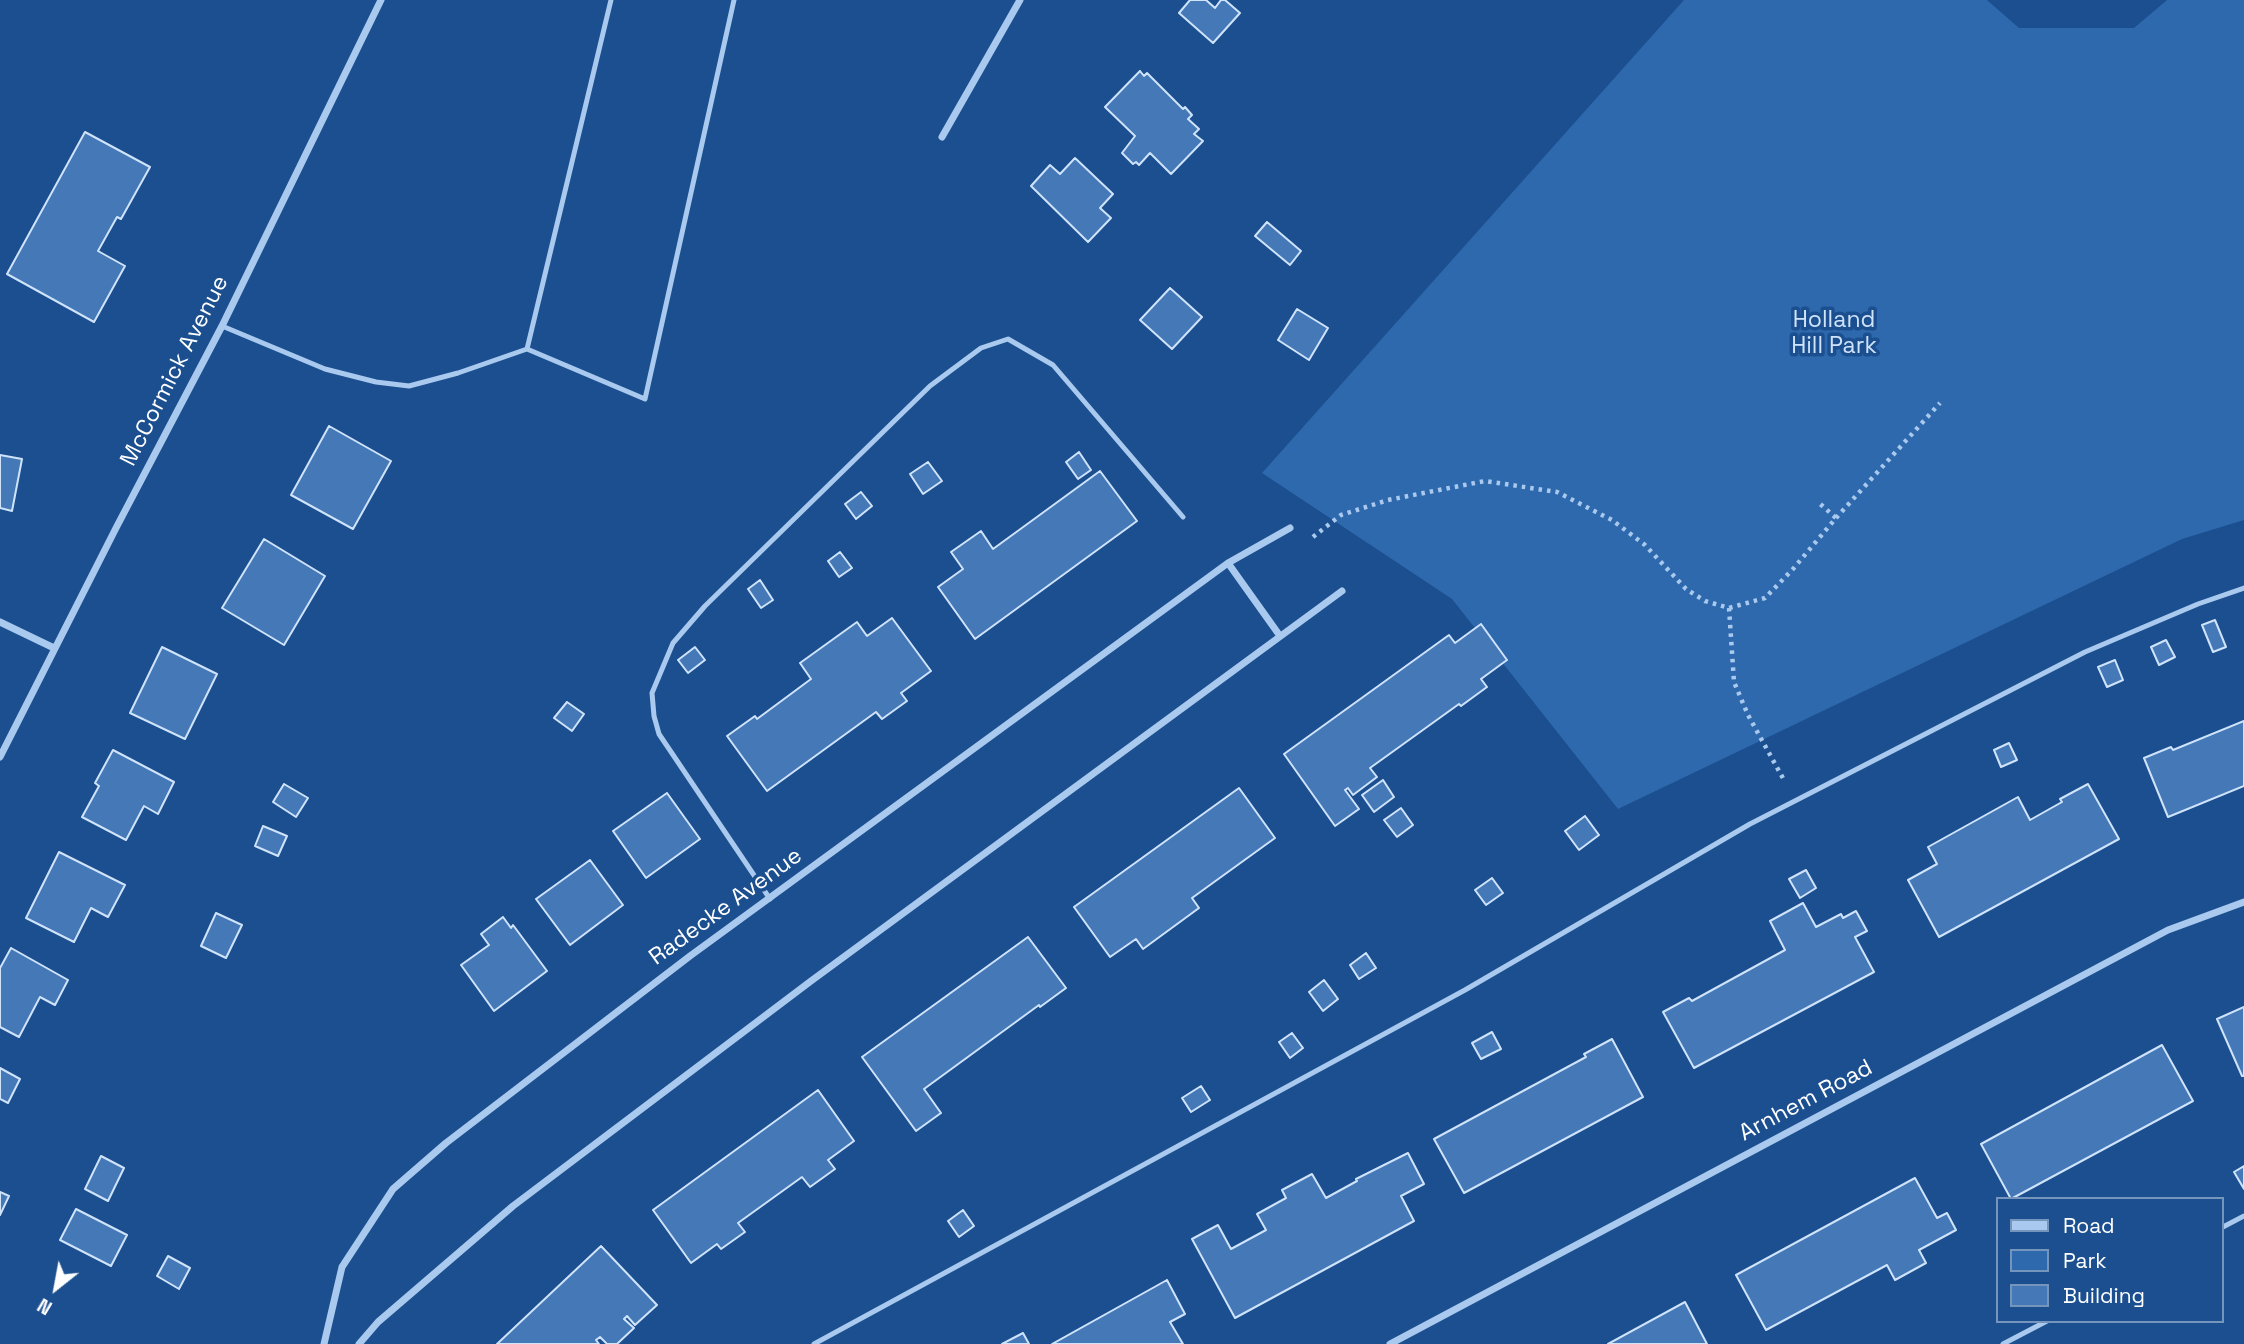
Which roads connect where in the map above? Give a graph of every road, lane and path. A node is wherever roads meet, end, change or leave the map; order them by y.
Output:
1 (381, 0) edge
2 (611, 0) edge
3 (734, 0) edge
4 (1020, 0) edge
5 (943, 137) dead end
6 (222, 326) junction
7 (527, 349) junction
8 (1940, 403) dead end
9 (1818, 502) dead end
10 (1183, 517) dead end
11 (1836, 518) junction
12 (1290, 528) dead end
13 (1310, 540) dead end
14 (1228, 563) junction
15 (2244, 588) edge
16 (1342, 591) dead end
17 (1729, 608) junction
18 (0, 622) edge
19 (1280, 636) junction
20 (54, 648) junction
21 (0, 757) edge
22 (1797, 800) junction
23 (770, 899) junction
24 (2244, 902) edge
25 (2244, 1216) edge
26 (2223, 1227) edge
27 (2043, 1323) edge
28 (324, 1344) edge
29 (359, 1344) edge
30 (814, 1344) edge
31 (1390, 1344) edge
32 (2003, 1344) edge

1 - 6 street, McCormick Avenue
2 - 7 lane
3 - 7 lane
4 - 5 street
6 - 7 lane
6 - 20 street, McCormick Avenue
8 - 11 path
9 - 11 path
10 - 23 lane
11 - 17 path
12 - 14 street, Radecke Avenue
13 - 17 path
14 - 19 street
14 - 23 street, Radecke Avenue
15 - 22 lane
16 - 19 street
17 - 22 path
18 - 20 street
19 - 29 street
20 - 21 street, McCormick Avenue
22 - 30 lane
23 - 28 street, Radecke Avenue
24 - 31 street, Arnhem Road
25 - 26 lane
27 - 32 lane

